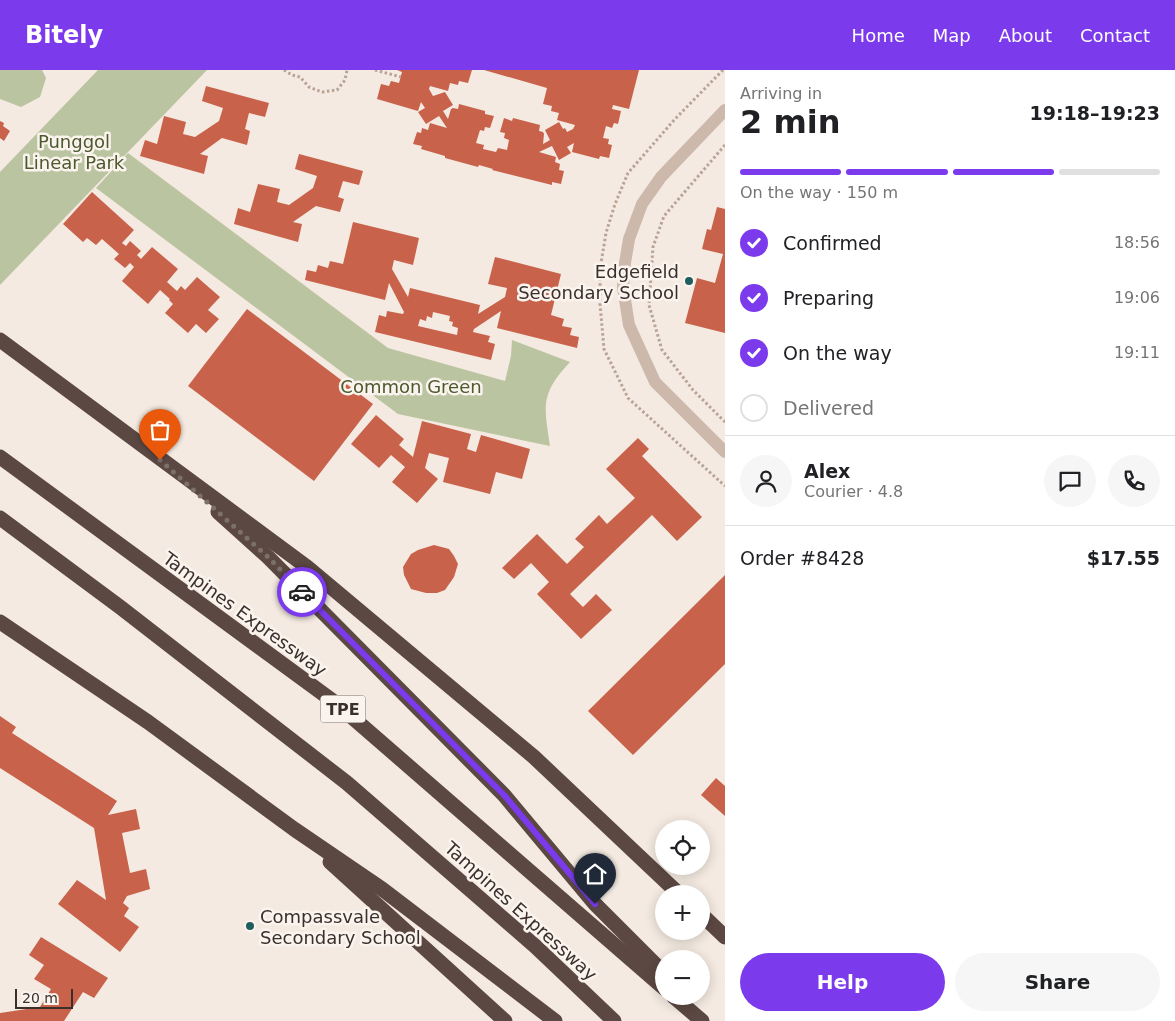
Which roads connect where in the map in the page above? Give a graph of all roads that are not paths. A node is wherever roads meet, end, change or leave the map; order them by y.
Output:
1 (725, 110) edge
2 (0, 340) edge
3 (146, 448) junction
4 (725, 452) edge
5 (0, 457) edge
6 (0, 518) edge
7 (0, 622) edge
8 (294, 829) junction
9 (669, 885) edge
10 (710, 923) edge
11 (725, 937) edge
12 (655, 964) edge
13 (655, 980) edge
14 (683, 1005) edge
15 (696, 1005) edge
16 (505, 1021) edge
17 (555, 1021) edge
18 (614, 1021) edge
19 (702, 1021) edge
20 (711, 1021) edge

1 - 4 street
2 - 3 highway
3 - 9 highway
3 - 12 highway
5 - 13 highway, Tampines Expressway / TPE
6 - 18 highway, Tampines Expressway
7 - 8 highway
8 - 16 highway
8 - 17 highway
10 - 11 highway
14 - 19 highway
15 - 20 highway

